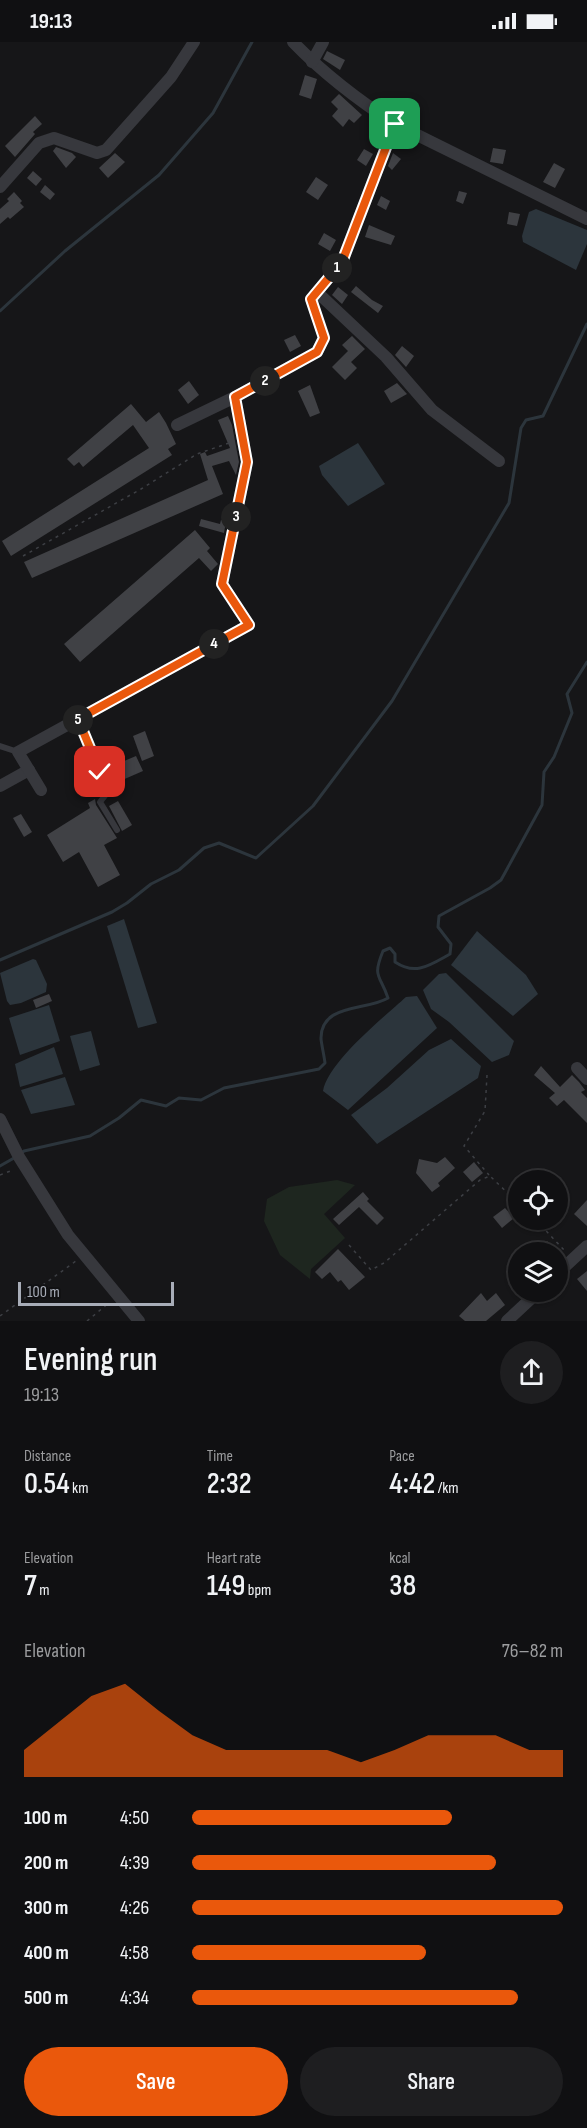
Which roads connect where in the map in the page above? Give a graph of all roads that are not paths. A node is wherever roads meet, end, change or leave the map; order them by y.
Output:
1 (194, 42) edge
2 (292, 42) edge
3 (323, 42) edge
4 (312, 62) junction
5 (395, 124) junction
6 (0, 187) edge
7 (587, 219) edge
8 (317, 292) junction
9 (235, 397) junction
10 (177, 424) dead end
11 (499, 461) dead end
12 (78, 719) junction
13 (0, 746) edge
14 (18, 752) junction
15 (29, 770) junction
16 (0, 786) edge
17 (41, 790) dead end
18 (117, 830) dead end
19 (577, 1068) dead end
20 (587, 1078) edge
21 (0, 1119) edge
22 (587, 1246) edge
23 (568, 1264) edge
24 (527, 1302) edge
25 (139, 1321) edge
26 (507, 1321) edge

1 - 6 street
2 - 4 street
3 - 4 street
4 - 5 street
5 - 7 street
5 - 8 street
8 - 9 street
8 - 11 street
9 - 10 street
9 - 12 street
12 - 14 street
12 - 18 lane
13 - 14 lane
14 - 15 street
15 - 16 street
15 - 17 street
19 - 20 street
21 - 25 street
22 - 23 street
24 - 26 street

